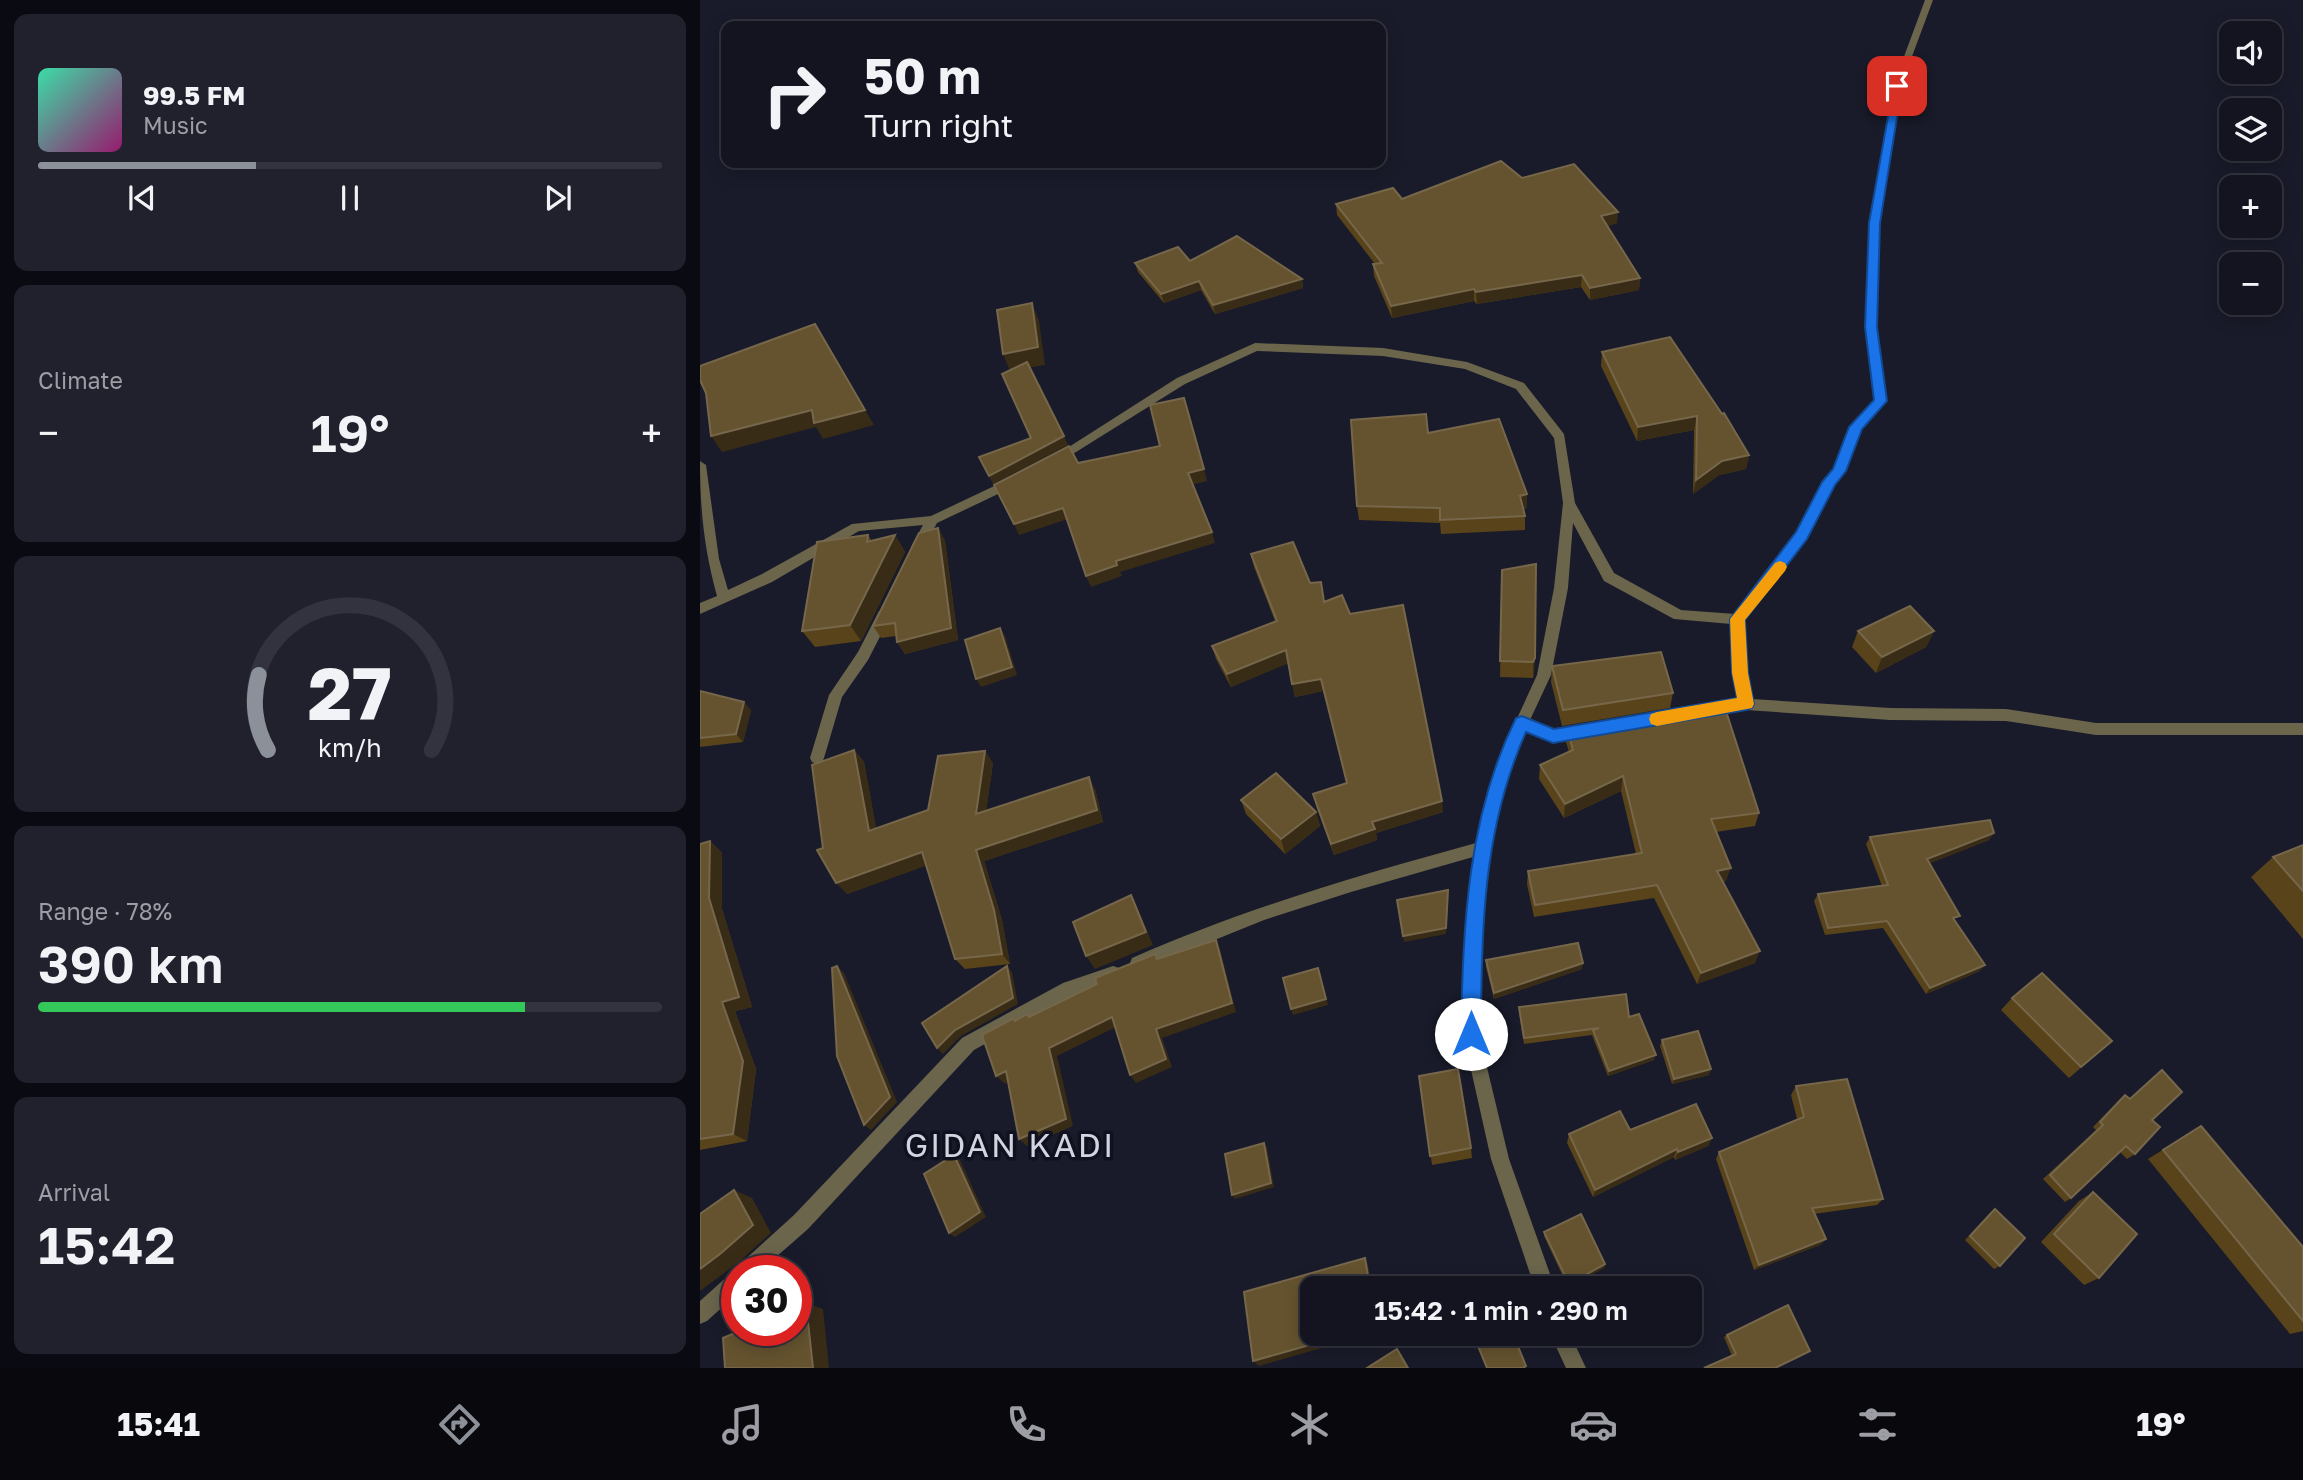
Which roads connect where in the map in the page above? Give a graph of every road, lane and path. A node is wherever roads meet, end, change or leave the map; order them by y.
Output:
1 (1929, 0) edge
2 (1048, 463) edge
3 (700, 465) edge
4 (1025, 475) edge
5 (1569, 503) junction
6 (933, 520) junction
7 (909, 563) edge
8 (724, 598) junction
9 (893, 599) edge
10 (700, 609) edge
11 (1738, 619) junction
12 (1746, 704) junction
13 (1660, 718) edge
14 (1522, 723) junction
15 (1594, 729) edge
16 (2303, 729) edge
17 (817, 758) dead end
18 (1482, 848) junction
19 (765, 1255) edge
20 (1541, 1276) edge
21 (721, 1295) edge
22 (700, 1314) edge
23 (1566, 1346) edge
24 (1576, 1368) edge

1 - 11 street
2 - 5 street
3 - 8 street
4 - 6 street
5 - 11 street
5 - 14 street
6 - 7 street
6 - 8 street
8 - 10 street
9 - 17 street
11 - 12 street
12 - 13 street
12 - 16 street
14 - 15 street
14 - 18 street
18 - 19 street
18 - 20 street
21 - 22 street
23 - 24 street

